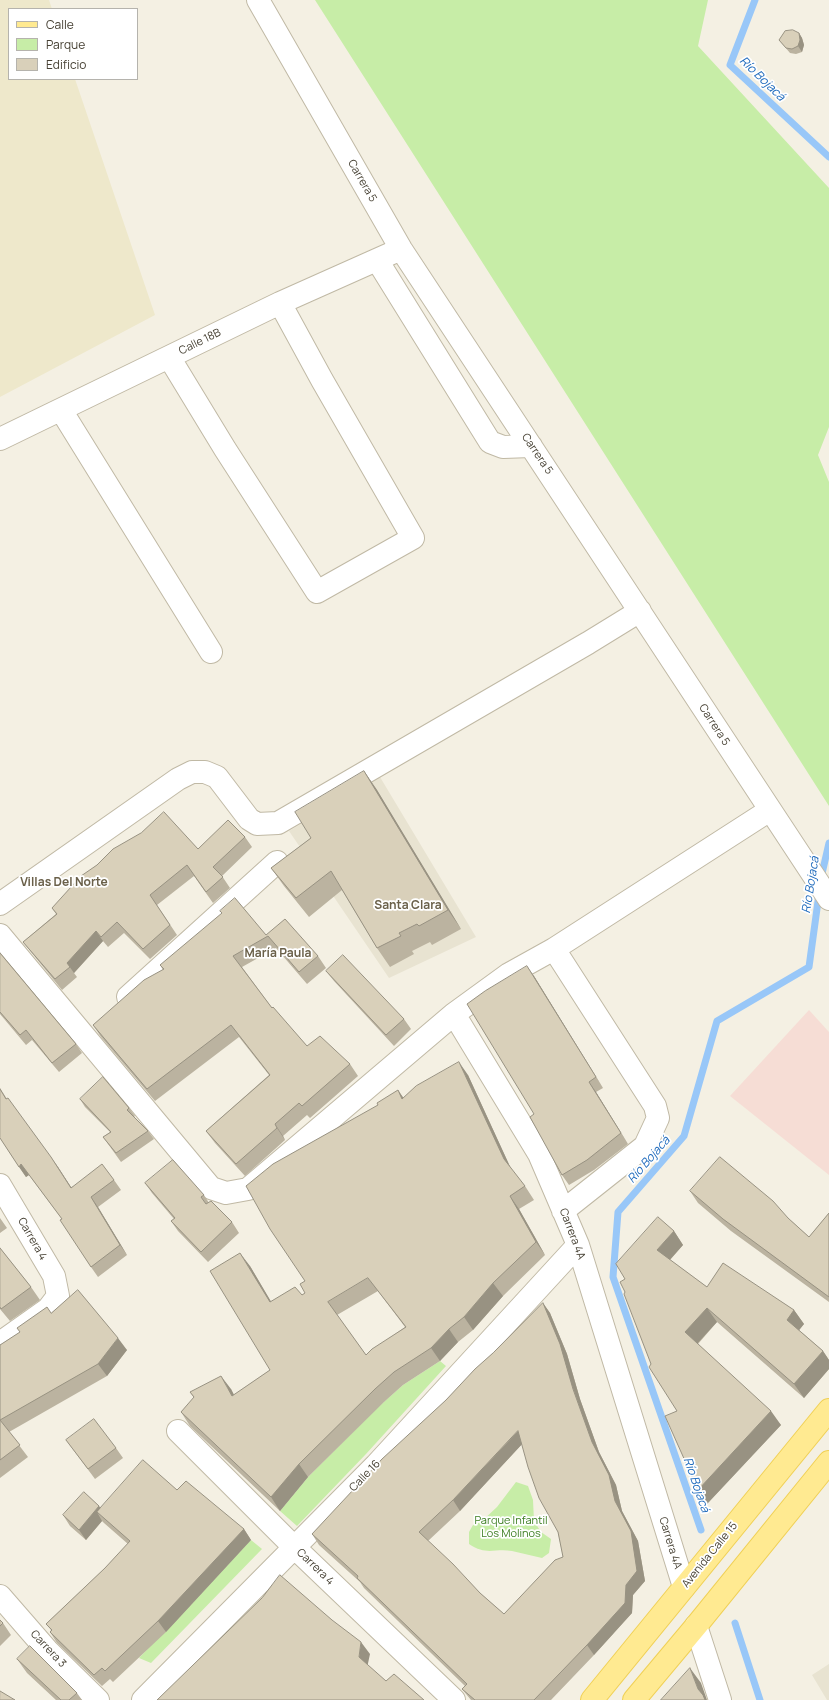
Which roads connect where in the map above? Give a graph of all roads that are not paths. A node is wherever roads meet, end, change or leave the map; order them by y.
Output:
1 (258, 0) edge
2 (401, 249) junction
3 (377, 260) junction
4 (280, 303) junction
5 (168, 357) junction
6 (61, 410) junction
7 (0, 440) edge
8 (531, 446) junction
9 (640, 610) junction
10 (211, 652) dead end
11 (770, 810) junction
12 (277, 862) edge
13 (829, 899) edge
14 (0, 904) edge
15 (0, 935) edge
16 (554, 948) junction
17 (454, 1014) junction
18 (84, 1036) junction
19 (0, 1185) edge
20 (563, 1211) junction
21 (578, 1245) junction
22 (0, 1343) edge
23 (829, 1410) edge
24 (178, 1431) dead end
25 (829, 1462) edge
26 (294, 1547) junction
27 (690, 1579) junction
28 (0, 1596) edge
29 (703, 1618) junction
30 (98, 1700) edge
31 (144, 1700) edge
32 (454, 1700) edge
33 (592, 1700) edge
34 (634, 1700) edge
35 (720, 1700) edge

1 - 2 street, Carrera 5
2 - 3 street, Calle 18B
2 - 8 street, Carrera 5
3 - 4 street, Calle 18B
3 - 8 street
4 - 5 street, Calle 18B
4 - 5 street
5 - 6 street, Calle 18B
6 - 7 street, Calle 18B
6 - 10 street
8 - 9 street, Carrera 5
9 - 11 street, Carrera 5
9 - 14 street
11 - 13 street, Carrera 5
11 - 16 street
12 - 18 street
15 - 18 street
16 - 17 street
16 - 20 street
17 - 18 street
17 - 20 street, Carrera 4A
19 - 22 street, Carrera 4
20 - 21 street, Carrera 4A
21 - 26 street, Calle 16
21 - 27 street, Carrera 4A
23 - 27 main road, Avenida Calle 15
24 - 26 street, Carrera 4
25 - 29 main road
26 - 31 street, Calle 16
26 - 32 street, Carrera 4
27 - 33 main road, Avenida Calle 15
28 - 30 street, Carrera 3
29 - 34 main road
29 - 35 street

